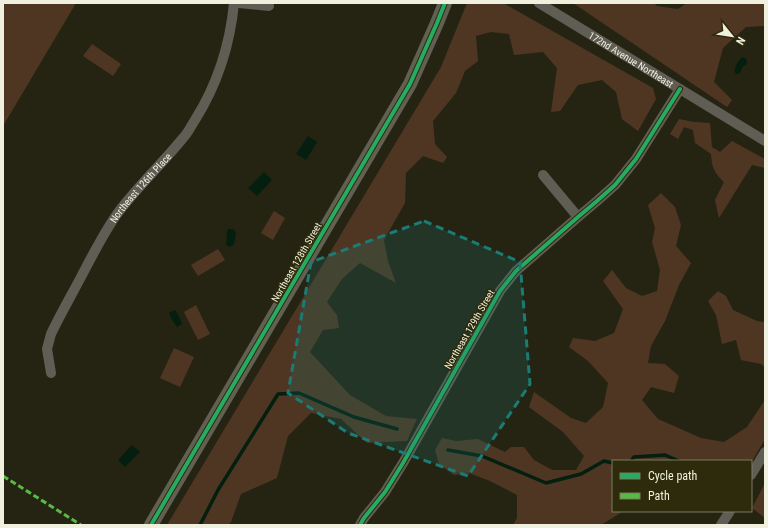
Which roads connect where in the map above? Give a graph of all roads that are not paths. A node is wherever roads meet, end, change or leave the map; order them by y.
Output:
1 (234, 3) edge
2 (239, 3) edge
3 (445, 3) edge
4 (539, 3) edge
5 (269, 6) dead end
6 (680, 89) junction
7 (765, 141) edge
8 (543, 175) dead end
9 (578, 217) junction
10 (50, 373) dead end
11 (765, 452) edge
12 (752, 473) edge
13 (729, 512) edge
14 (151, 525) edge
15 (360, 525) edge
16 (721, 525) edge

1 - 10 street, Northeast 126th Place
2 - 5 street
3 - 14 street, Northeast 128th Street
4 - 6 street, 172nd Avenue Northeast
6 - 7 street, 172nd Avenue Northeast
6 - 9 street, Northeast 129th Street
8 - 9 street
9 - 15 street, Northeast 129th Street
11 - 12 street
13 - 16 street

